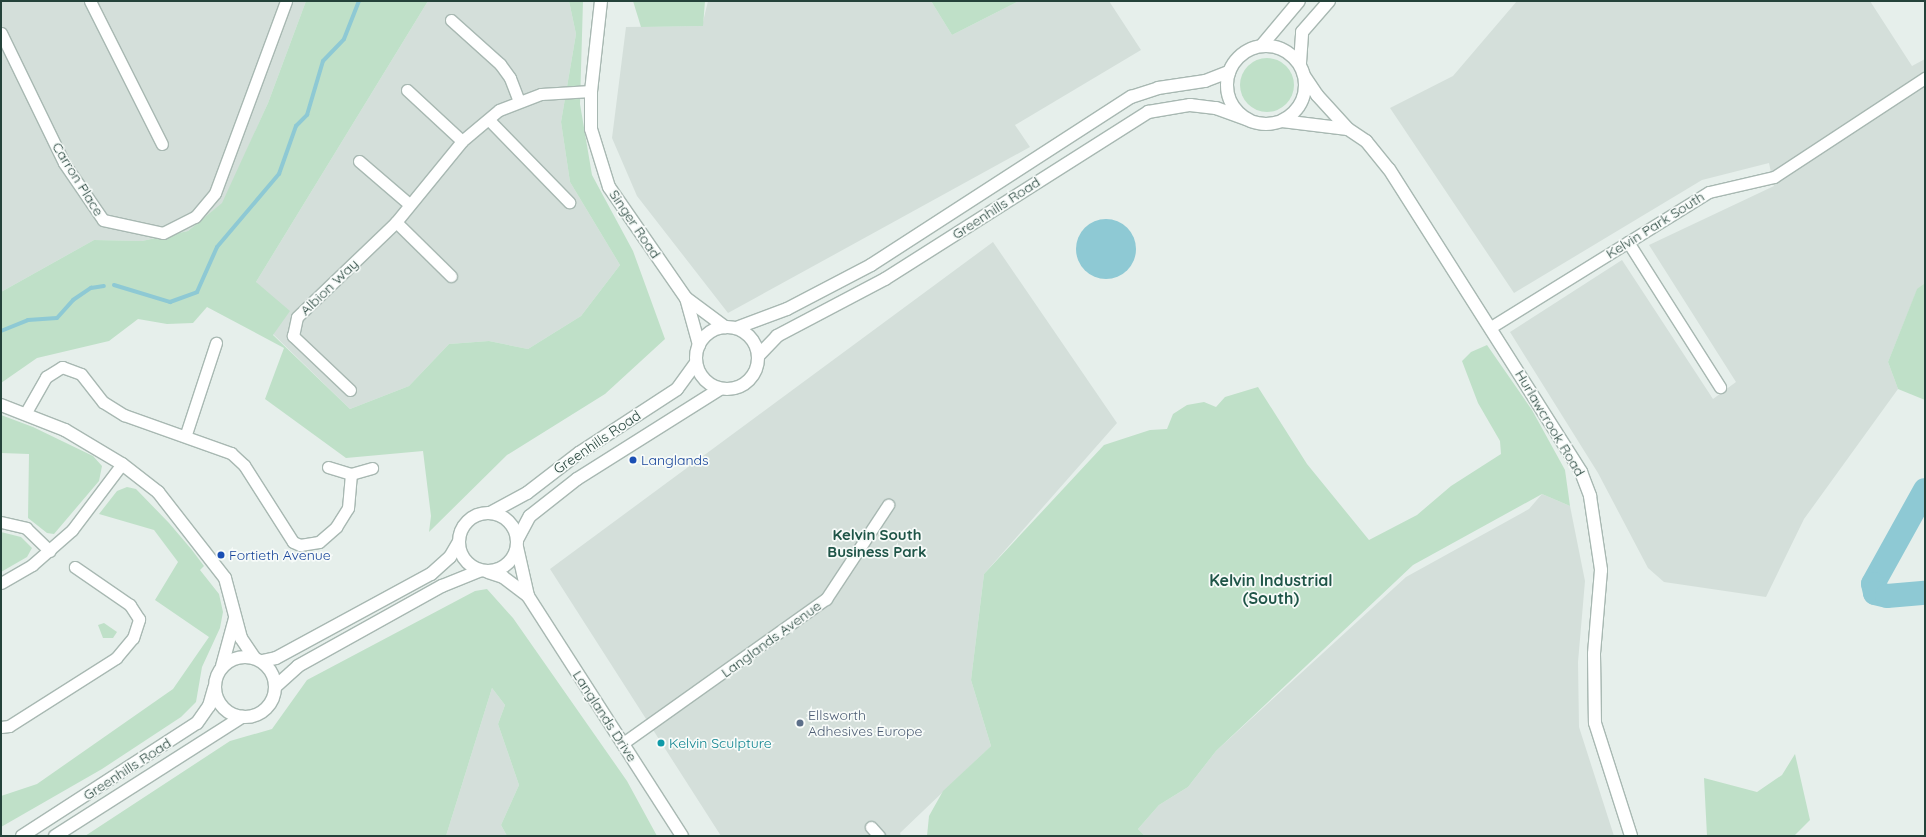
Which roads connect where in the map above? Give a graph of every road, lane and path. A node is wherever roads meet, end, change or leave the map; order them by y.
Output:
1 (90, 1) edge
2 (286, 1) edge
3 (600, 1) edge
4 (1299, 1) edge
5 (1329, 1) edge
6 (451, 20) dead end
7 (1, 33) edge
8 (1262, 45) junction
9 (1300, 63) junction
10 (1229, 72) junction
11 (1306, 77) junction
12 (1925, 78) edge
13 (407, 90) dead end
14 (591, 91) junction
15 (519, 101) junction
16 (1246, 119) junction
17 (489, 120) junction
18 (1282, 121) junction
19 (1348, 129) junction
20 (462, 141) junction
21 (162, 144) dead end
22 (359, 161) dead end
23 (569, 202) dead end
24 (409, 204) junction
25 (396, 222) junction
26 (1628, 242) junction
27 (451, 276) dead end
28 (686, 298) junction
29 (1491, 327) junction
30 (730, 328) junction
31 (216, 343) dead end
32 (699, 345) junction
33 (758, 356) junction
34 (696, 363) junction
35 (1720, 387) dead end
36 (720, 389) junction
37 (350, 390) dead end
38 (1, 405) edge
39 (25, 414) junction
40 (186, 434) junction
41 (122, 464) junction
42 (328, 467) dead end
43 (372, 468) dead end
44 (351, 474) junction
45 (888, 505) dead end
46 (490, 513) junction
47 (1, 522) edge
48 (458, 543) junction
49 (517, 544) junction
50 (50, 551) junction
51 (75, 567) dead end
52 (483, 571) junction
53 (1, 583) edge
54 (528, 596) junction
55 (235, 618) junction
56 (258, 659) junction
57 (222, 666) junction
58 (275, 687) junction
59 (214, 688) junction
60 (242, 717) junction
61 (1, 727) edge
62 (623, 743) junction
63 (871, 827) dead end
64 (22, 836) edge
65 (55, 836) edge
66 (682, 836) edge
67 (879, 836) edge
68 (1631, 836) edge

1 - 21 street
2 - 7 street, Carron Place
3 - 14 street, Singer Road
4 - 8 street
5 - 9 street
6 - 15 street
8 - 9 street
8 - 10 street
9 - 11 street
10 - 16 street
10 - 30 street, Greenhills Road
11 - 18 street
11 - 19 street, Hurlawcrook Road
12 - 26 street, Kelvin Park South
13 - 20 street
14 - 15 street, Albion Way
14 - 28 street, Singer Road
15 - 17 street, Albion Way
16 - 18 street
16 - 33 street, Greenhills Road
17 - 20 street, Albion Way
17 - 23 street
18 - 19 street, Hurlawcrook Road
19 - 29 street, Hurlawcrook Road
20 - 24 street, Albion Way
22 - 24 street
24 - 25 street, Albion Way
25 - 27 street
25 - 37 street, Albion Way
26 - 29 street, Kelvin Park South
26 - 35 street
28 - 30 street, Singer Road
28 - 32 street, Singer Road
29 - 68 street, Hurlawcrook Road
30 - 32 street
30 - 33 street
31 - 40 street
32 - 34 street
33 - 36 street
34 - 36 street
34 - 46 street, Greenhills Road
36 - 49 street, Greenhills Road
38 - 39 street
39 - 40 street
39 - 41 street
40 - 44 street
41 - 50 street
41 - 55 street
42 - 44 street
43 - 44 street
45 - 62 street, Langlands Avenue
46 - 48 street
46 - 49 street
47 - 50 street
48 - 52 street
48 - 56 street
49 - 52 street
49 - 54 street, Langlands Drive
50 - 53 street
51 - 61 street
52 - 54 street, Langlands Drive
52 - 58 street
54 - 62 street, Langlands Drive
55 - 56 street
55 - 57 street
56 - 57 street
56 - 58 street
57 - 59 street
58 - 60 street
59 - 60 street
59 - 64 street, Greenhills Road
60 - 65 street, Greenhills Road
62 - 66 street, Langlands Drive
63 - 67 street

